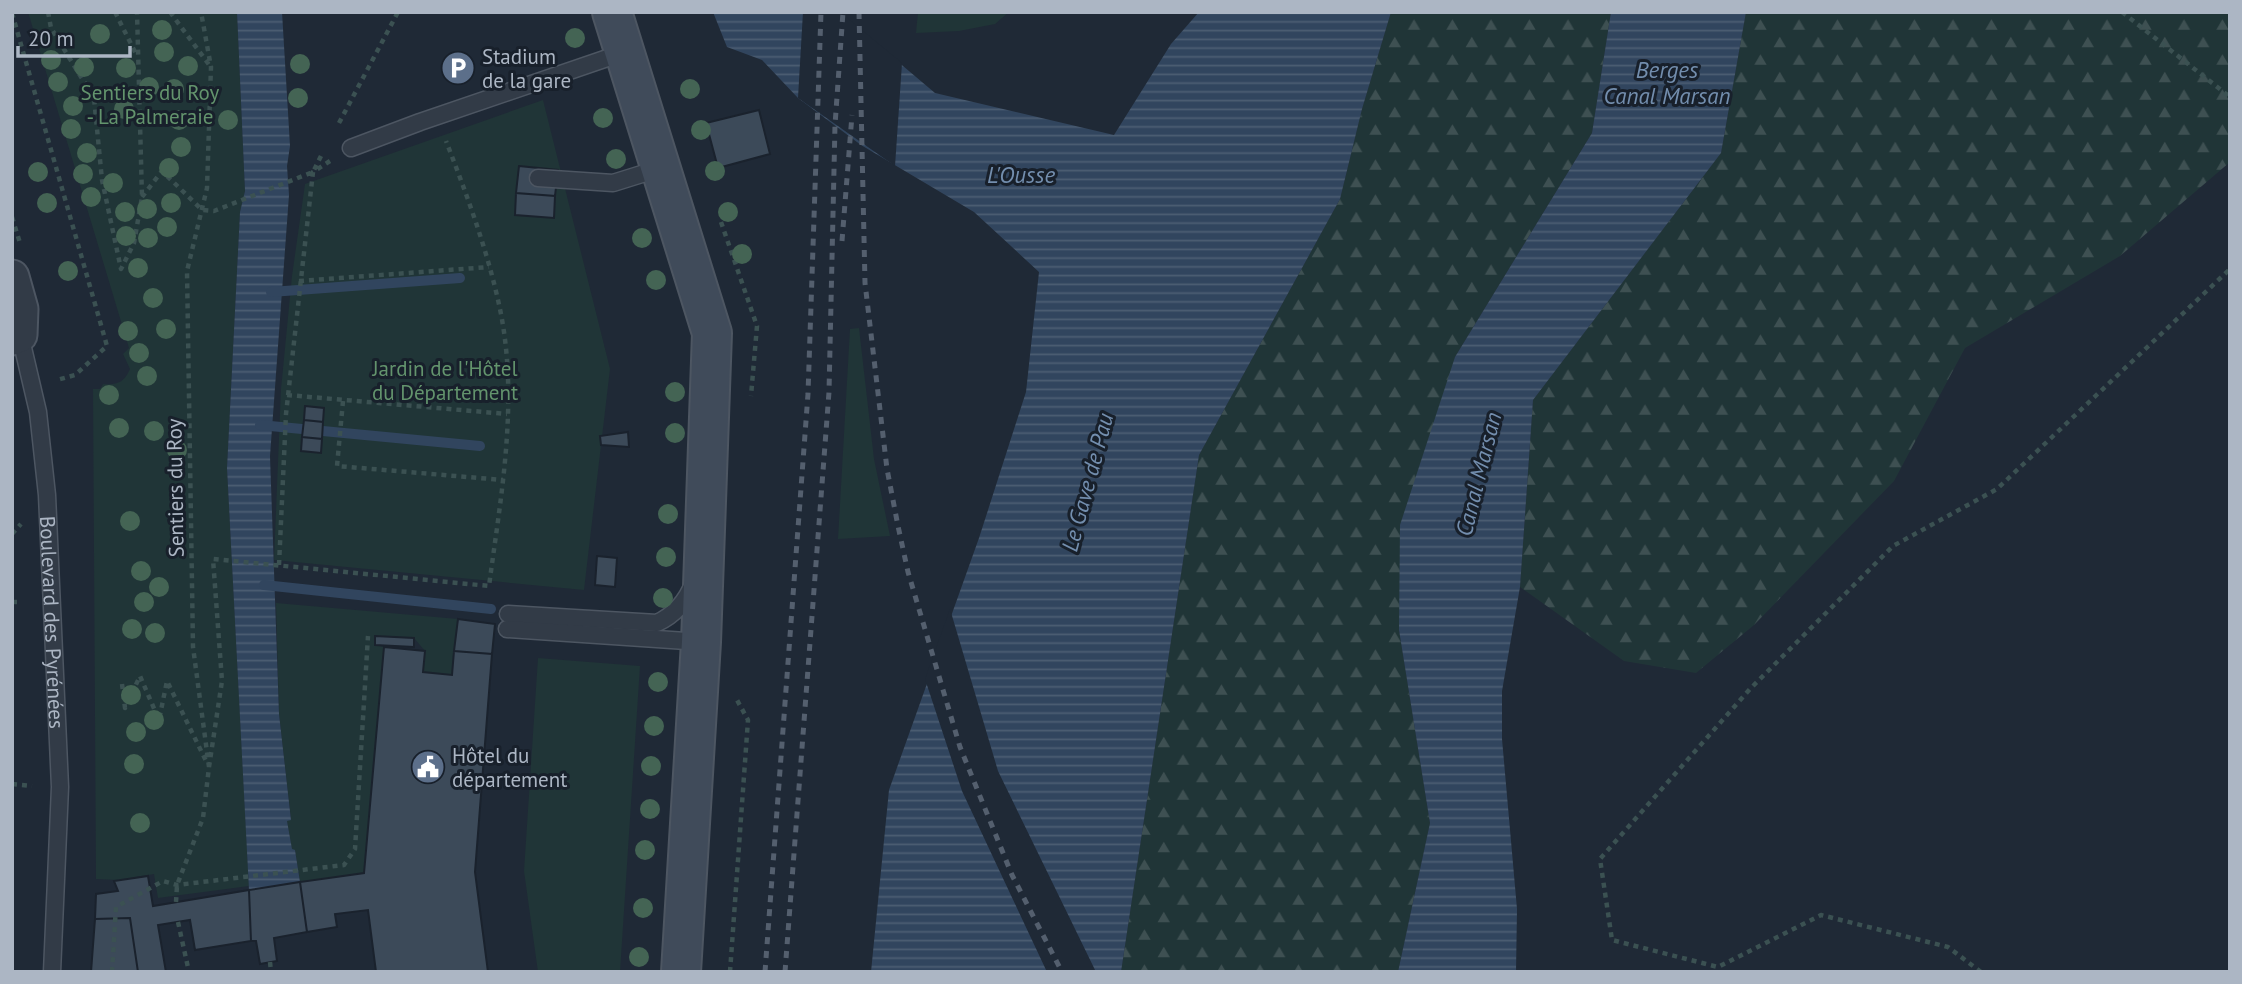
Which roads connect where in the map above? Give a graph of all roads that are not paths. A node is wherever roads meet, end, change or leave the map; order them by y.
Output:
1 (612, 12) edge
2 (625, 52) junction
3 (351, 148) road end
4 (661, 168) junction
5 (538, 178) dead end
6 (12, 277) edge
7 (16, 336) edge
8 (703, 551) junction
9 (701, 642) junction
10 (52, 972) edge
11 (681, 972) edge

1 - 2 main road
2 - 3 lane
2 - 4 main road
4 - 5 lane
4 - 8 main road
6 - 7 street, Boulevard des Pyrénées
7 - 10 lane, Boulevard des Pyrénées
8 - 9 main road
8 - 9 lane
9 - 11 main road

